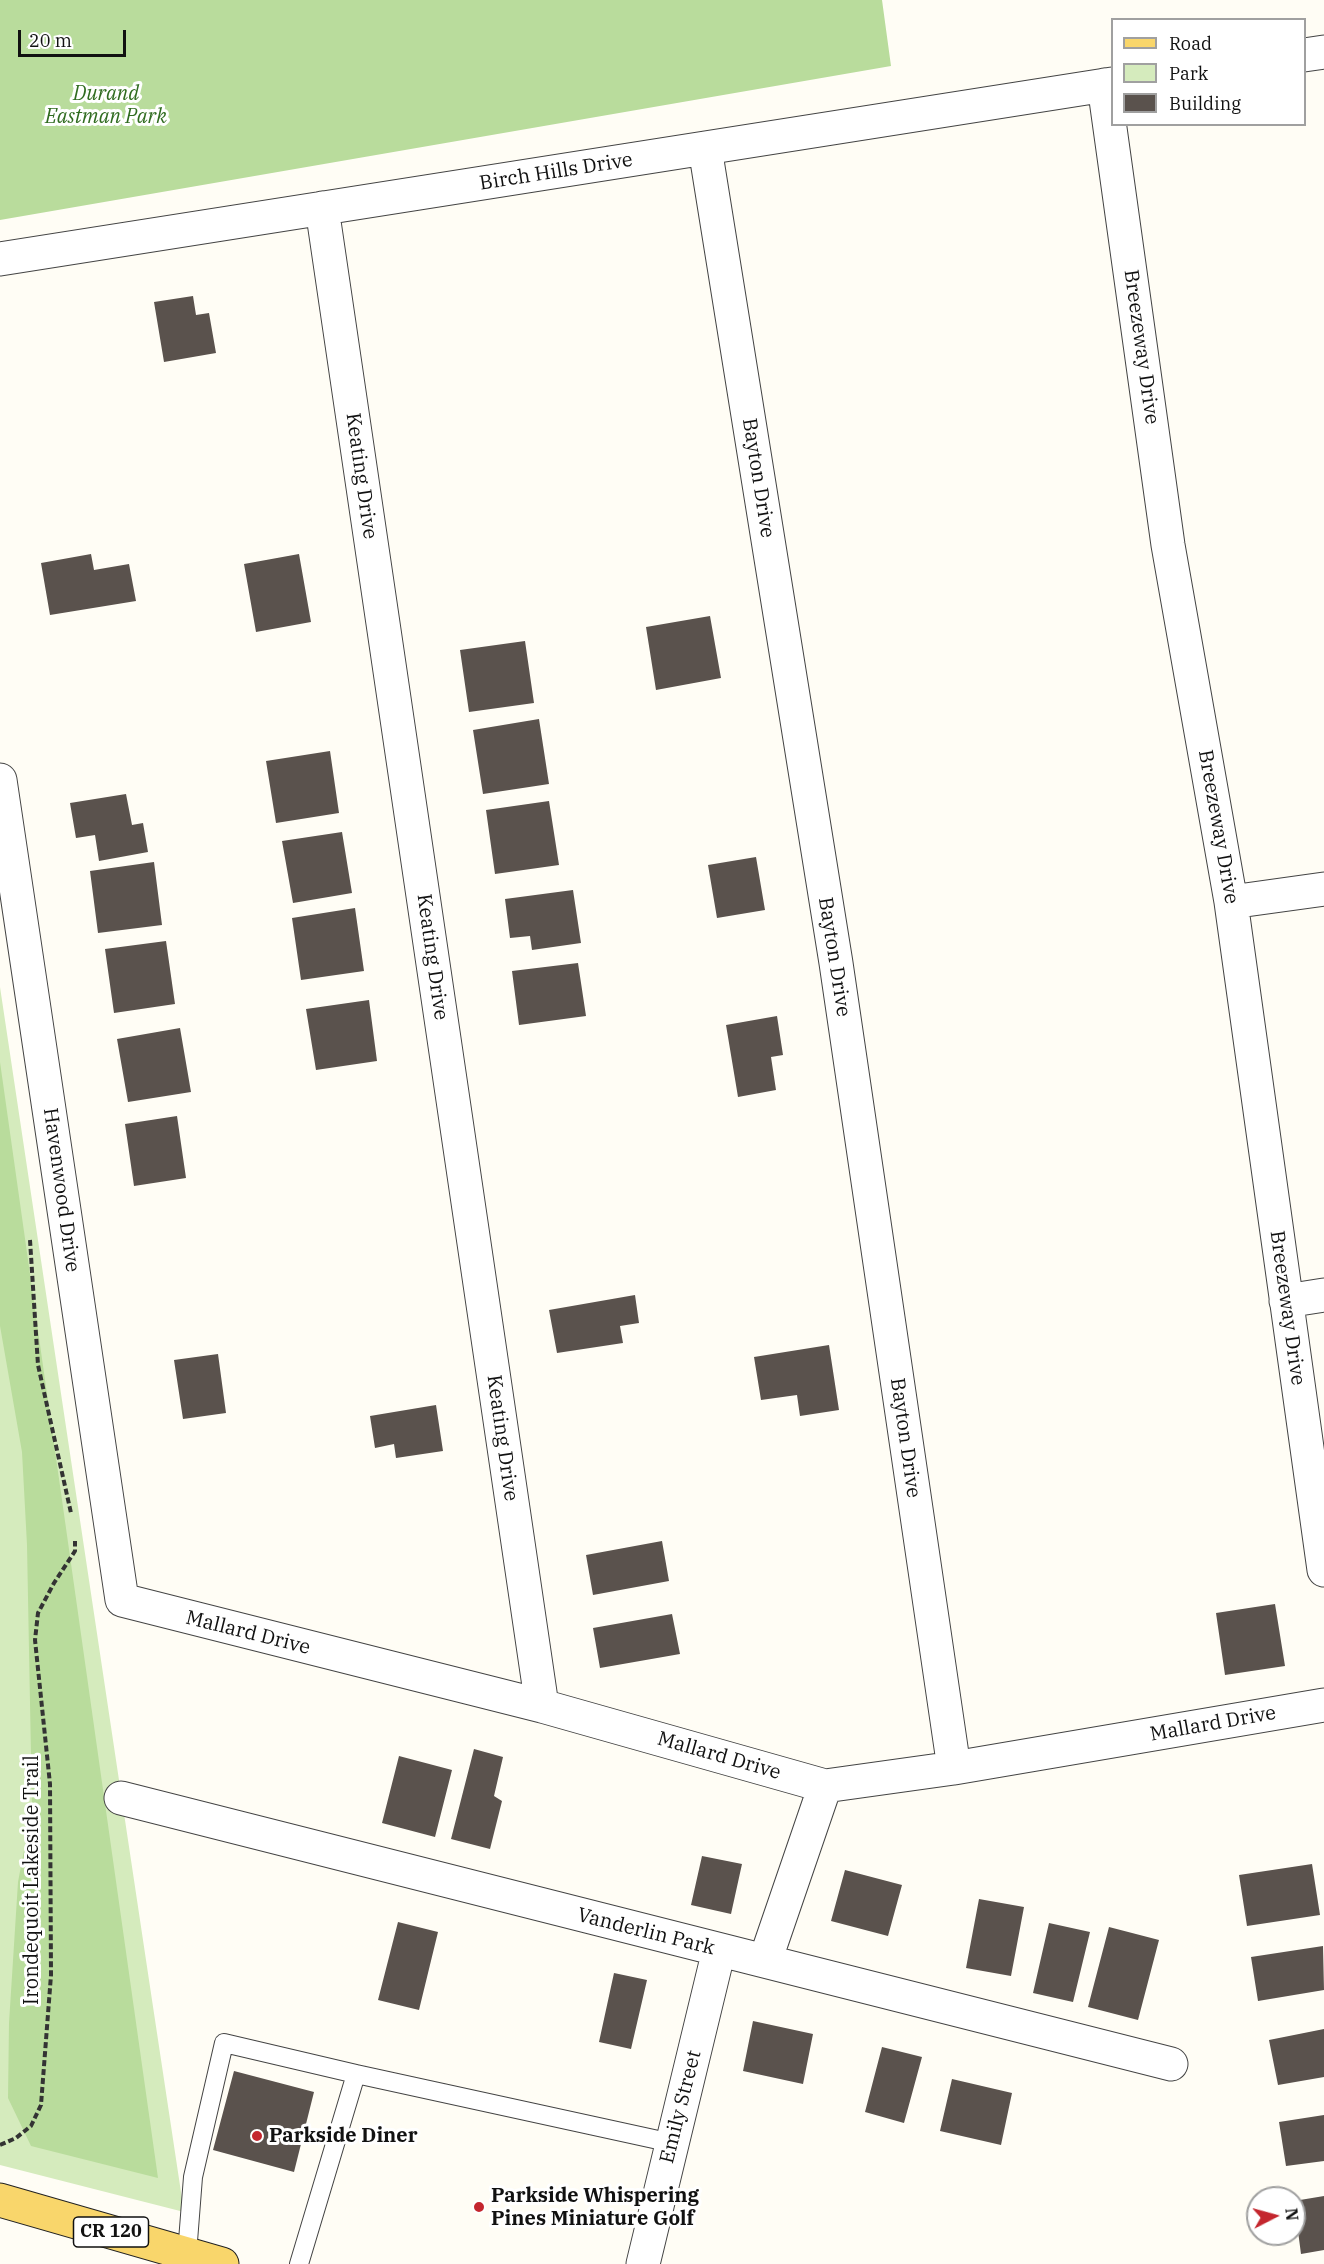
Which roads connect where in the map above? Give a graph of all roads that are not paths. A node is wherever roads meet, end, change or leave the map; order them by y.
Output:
1 (1324, 52) edge
2 (1306, 55) edge
3 (1108, 85) edge
4 (1111, 108) edge
5 (1113, 126) edge
6 (705, 148) junction
7 (322, 208) junction
8 (0, 259) edge
9 (0, 780) edge
10 (1324, 889) edge
11 (1231, 902) junction
12 (1324, 1295) edge
13 (1286, 1301) junction
14 (1324, 1570) edge
15 (122, 1600) joint
16 (1324, 1705) edge
17 (542, 1706) junction
18 (954, 1768) junction
19 (825, 1786) junction
20 (121, 1798) dead end
21 (719, 1950) junction
22 (765, 1961) junction
23 (1171, 2064) dead end
24 (356, 2074) junction
25 (672, 2143) junction
26 (0, 2200) edge
27 (187, 2254) junction
28 (220, 2264) edge
29 (299, 2264) edge
30 (643, 2264) edge

1 - 2 street
3 - 4 street, Breezeway Drive
3 - 6 street, Birch Hills Drive
5 - 11 street, Breezeway Drive
6 - 7 street, Birch Hills Drive
6 - 18 street, Bayton Drive
7 - 8 street, Birch Hills Drive
7 - 17 street, Keating Drive
9 - 15 street, Havenwood Drive
10 - 11 street
11 - 13 street, Breezeway Drive
12 - 13 street
13 - 14 street, Breezeway Drive
15 - 17 street, Mallard Drive
16 - 18 street, Mallard Drive
17 - 19 street, Mallard Drive
18 - 19 street, Mallard Drive
19 - 22 street
20 - 21 street, Vanderlin Park
21 - 22 street, Vanderlin Park
21 - 25 street, Emily Street
22 - 23 street, Vanderlin Park
24 - 25 lane
24 - 27 lane
24 - 29 lane
25 - 30 street, Emily Street
26 - 27 main road, CR 120
27 - 28 main road, CR 120

